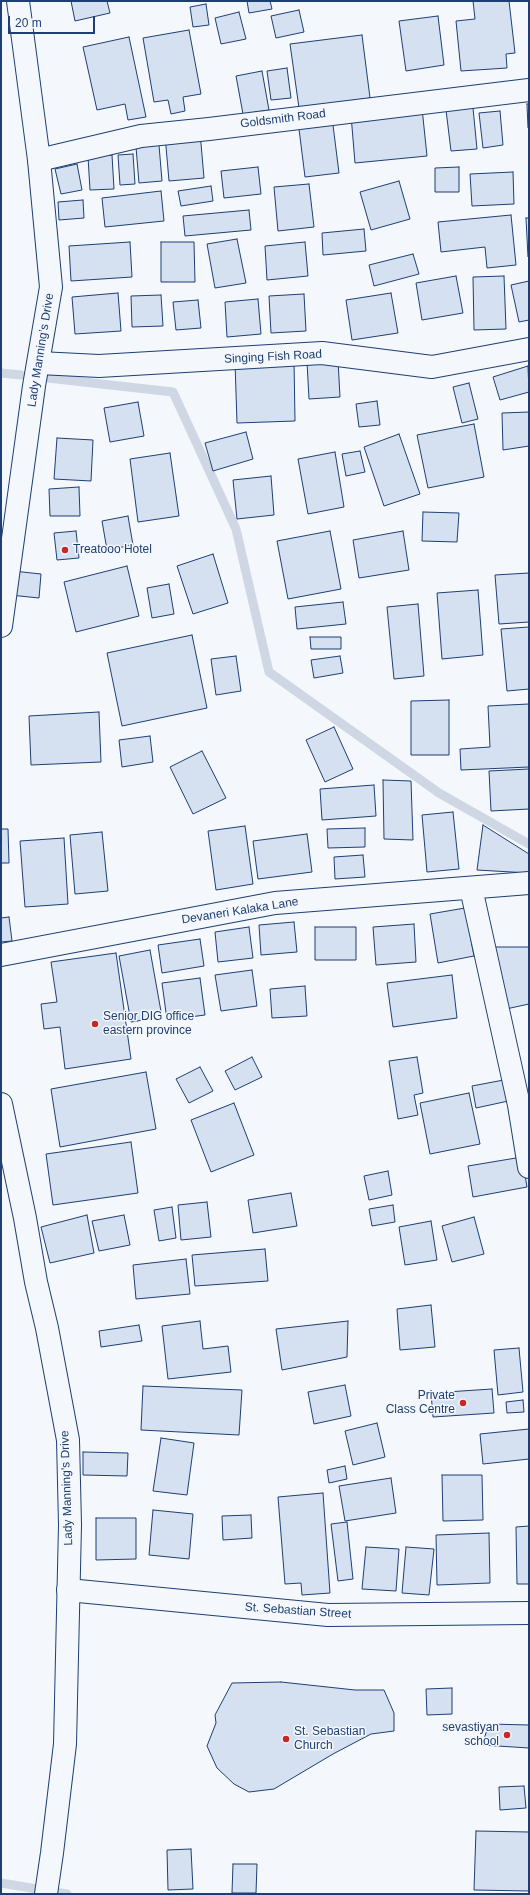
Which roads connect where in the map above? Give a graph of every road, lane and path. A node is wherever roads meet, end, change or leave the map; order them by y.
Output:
1 (18, 1) edge
2 (529, 90) edge
3 (39, 160) junction
4 (529, 349) edge
5 (39, 363) junction
6 (1, 626) edge
7 (529, 883) edge
8 (471, 888) junction
9 (1, 955) edge
10 (1, 1104) edge
11 (529, 1167) edge
12 (68, 1590) junction
13 (529, 1613) edge
14 (52, 1853) junction
15 (30, 1894) edge
16 (46, 1894) edge

1 - 3 street, Lady Manning’s Drive
2 - 3 street, Goldsmith Road
3 - 5 street, Lady Manning’s Drive
4 - 5 street, Singing Fish Road
5 - 6 street, Lady Manning’s Drive
7 - 8 street, Devaneri Kalaka Lane
8 - 9 street, Devaneri Kalaka Lane
8 - 11 street
10 - 12 street, Lady Manning’s Drive
12 - 13 street, St. Sebastian Street
12 - 14 street, Lady Manning’s Drive
14 - 15 street, Lady Manning’s Drive
14 - 16 street, Lady Manning’s Drive

